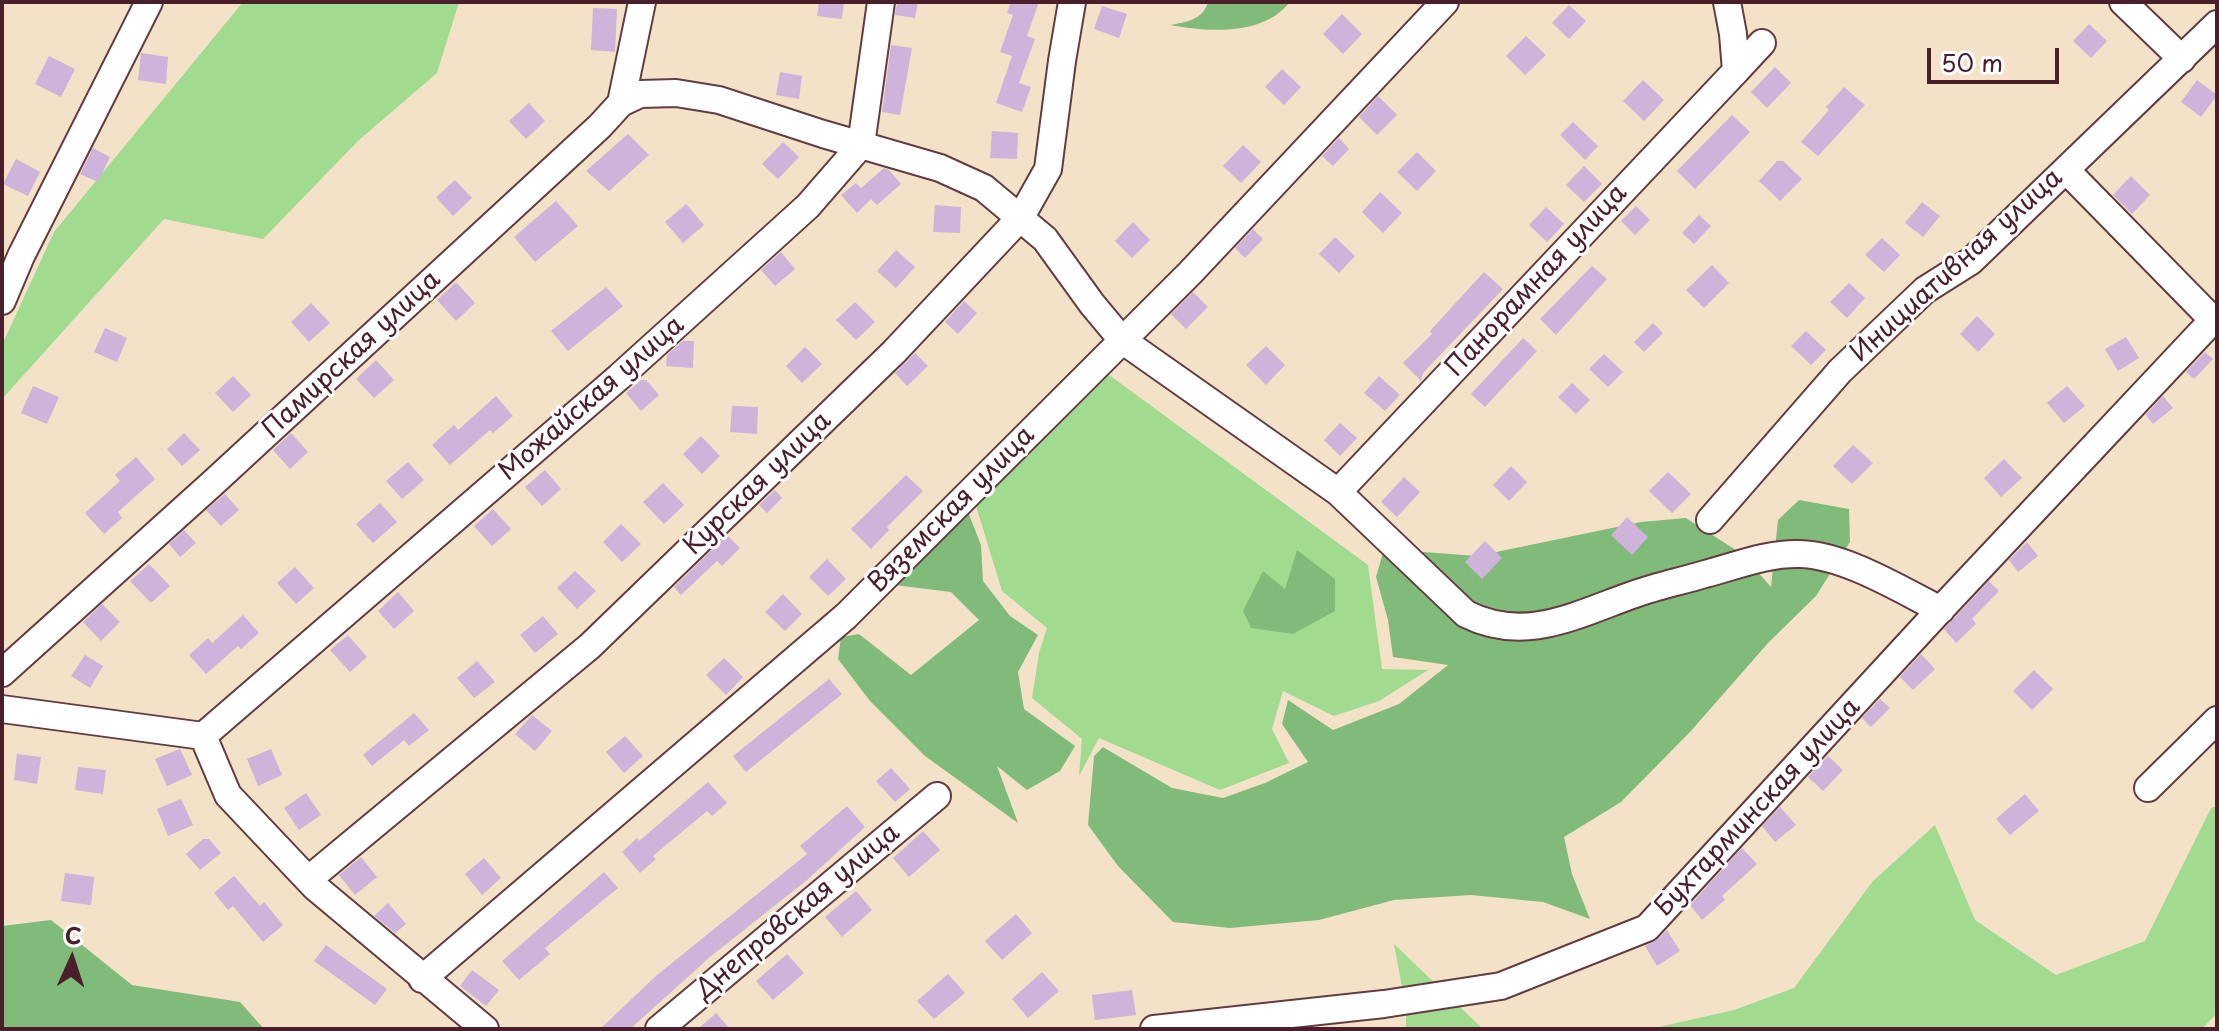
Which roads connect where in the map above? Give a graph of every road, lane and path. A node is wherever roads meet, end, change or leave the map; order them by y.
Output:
1 (149, 2) edge
2 (642, 2) edge
3 (881, 2) edge
4 (1072, 2) edge
5 (1445, 2) edge
6 (1727, 2) edge
7 (2123, 2) edge
8 (2217, 24) edge
9 (1762, 43) dead end
10 (2182, 59) junction
11 (1736, 71) junction
12 (621, 103) junction
13 (861, 145) junction
14 (2066, 170) junction
15 (1021, 217) junction
16 (2, 301) edge
17 (2215, 318) edge
18 (1122, 340) junction
19 (1338, 492) junction
20 (1710, 520) dead end
21 (1941, 610) junction
22 (2, 673) edge
23 (2, 709) edge
24 (2217, 720) edge
25 (203, 736) junction
26 (2148, 788) dead end
27 (937, 796) dead end
28 (309, 879) junction
29 (422, 979) junction
30 (485, 1029) edge
31 (659, 1029) edge
32 (1154, 1029) edge

1 - 16 street
2 - 12 street
3 - 13 street
4 - 15 street, Курская улица
5 - 18 street, Вяземская улица
6 - 11 street
7 - 10 street
8 - 10 street, Инициативная улица
9 - 11 street, Панорамная улица
10 - 14 street, Инициативная улица
11 - 19 street, Панорамная улица
12 - 13 street
12 - 22 street, Памирская улица
13 - 15 street
13 - 25 street, Можайская улица
14 - 17 street, Бухтарминская улица
14 - 20 street, Инициативная улица
15 - 18 street
15 - 28 street, Курская улица
17 - 21 street, Бухтарминская улица
18 - 19 street
18 - 29 street, Вяземская улица
19 - 21 street
21 - 32 street, Бухтарминская улица
23 - 25 street
24 - 26 street
25 - 28 street
27 - 31 street, Днепровская улица
28 - 29 street
29 - 30 street

